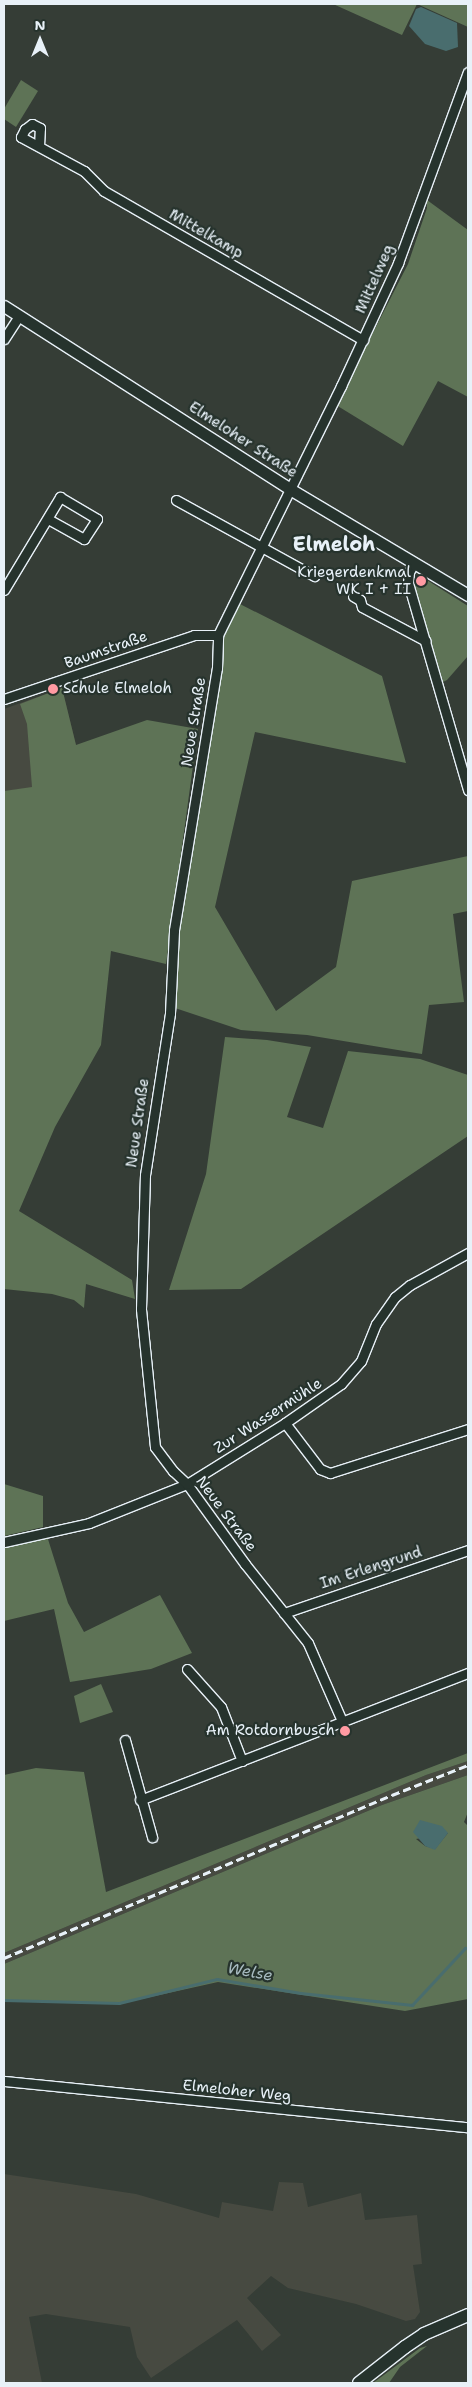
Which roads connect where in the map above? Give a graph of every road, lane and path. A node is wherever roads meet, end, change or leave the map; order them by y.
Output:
1 (468, 72) edge
2 (39, 146) dead end
3 (4, 306) edge
4 (19, 316) junction
5 (4, 339) edge
6 (362, 340) junction
7 (290, 489) junction
8 (176, 500) dead end
9 (48, 519) junction
10 (260, 547) junction
11 (414, 563) junction
12 (314, 576) dead end
13 (4, 590) edge
14 (468, 595) edge
15 (353, 596) dead end
16 (218, 635) junction
17 (426, 641) junction
18 (4, 698) edge
19 (468, 790) edge
20 (468, 1253) edge
21 (285, 1423) junction
22 (468, 1428) edge
23 (187, 1484) junction
24 (4, 1542) edge
25 (468, 1550) edge
26 (284, 1613) junction
27 (187, 1669) dead end
28 (468, 1673) edge
29 (342, 1721) junction
30 (125, 1740) dead end
31 (242, 1761) junction
32 (140, 1800) junction
33 (152, 1837) dead end
34 (4, 2081) edge
35 (468, 2127) edge
36 (468, 2315) edge
37 (359, 2383) edge

1 - 6 street, Mittelweg
2 - 6 street, Mittelkamp
3 - 4 street, Elmeloher Straße
4 - 5 street
4 - 7 street, Elmeloher Straße
6 - 7 street, Mittelweg
7 - 10 street, Neue Straße
7 - 11 street, Elmeloher Straße
8 - 10 street
9 - 9 street
9 - 13 street
10 - 12 street
10 - 16 street, Neue Straße
11 - 14 street, Elmeloher Straße
11 - 17 street
15 - 17 street
16 - 18 street, Baumstraße
16 - 23 street, Neue Straße
17 - 19 street
20 - 21 street, Zur Wassermühle
21 - 22 street
21 - 23 street, Zur Wassermühle
23 - 24 street, Zur Wassermühle
23 - 26 street, Neue Straße
25 - 26 street, Im Erlengrund
26 - 29 street, Neue Straße
27 - 31 street
28 - 29 street
29 - 31 street
30 - 32 street
31 - 32 street
32 - 33 street
34 - 35 street, Elmeloher Weg
36 - 37 main road

